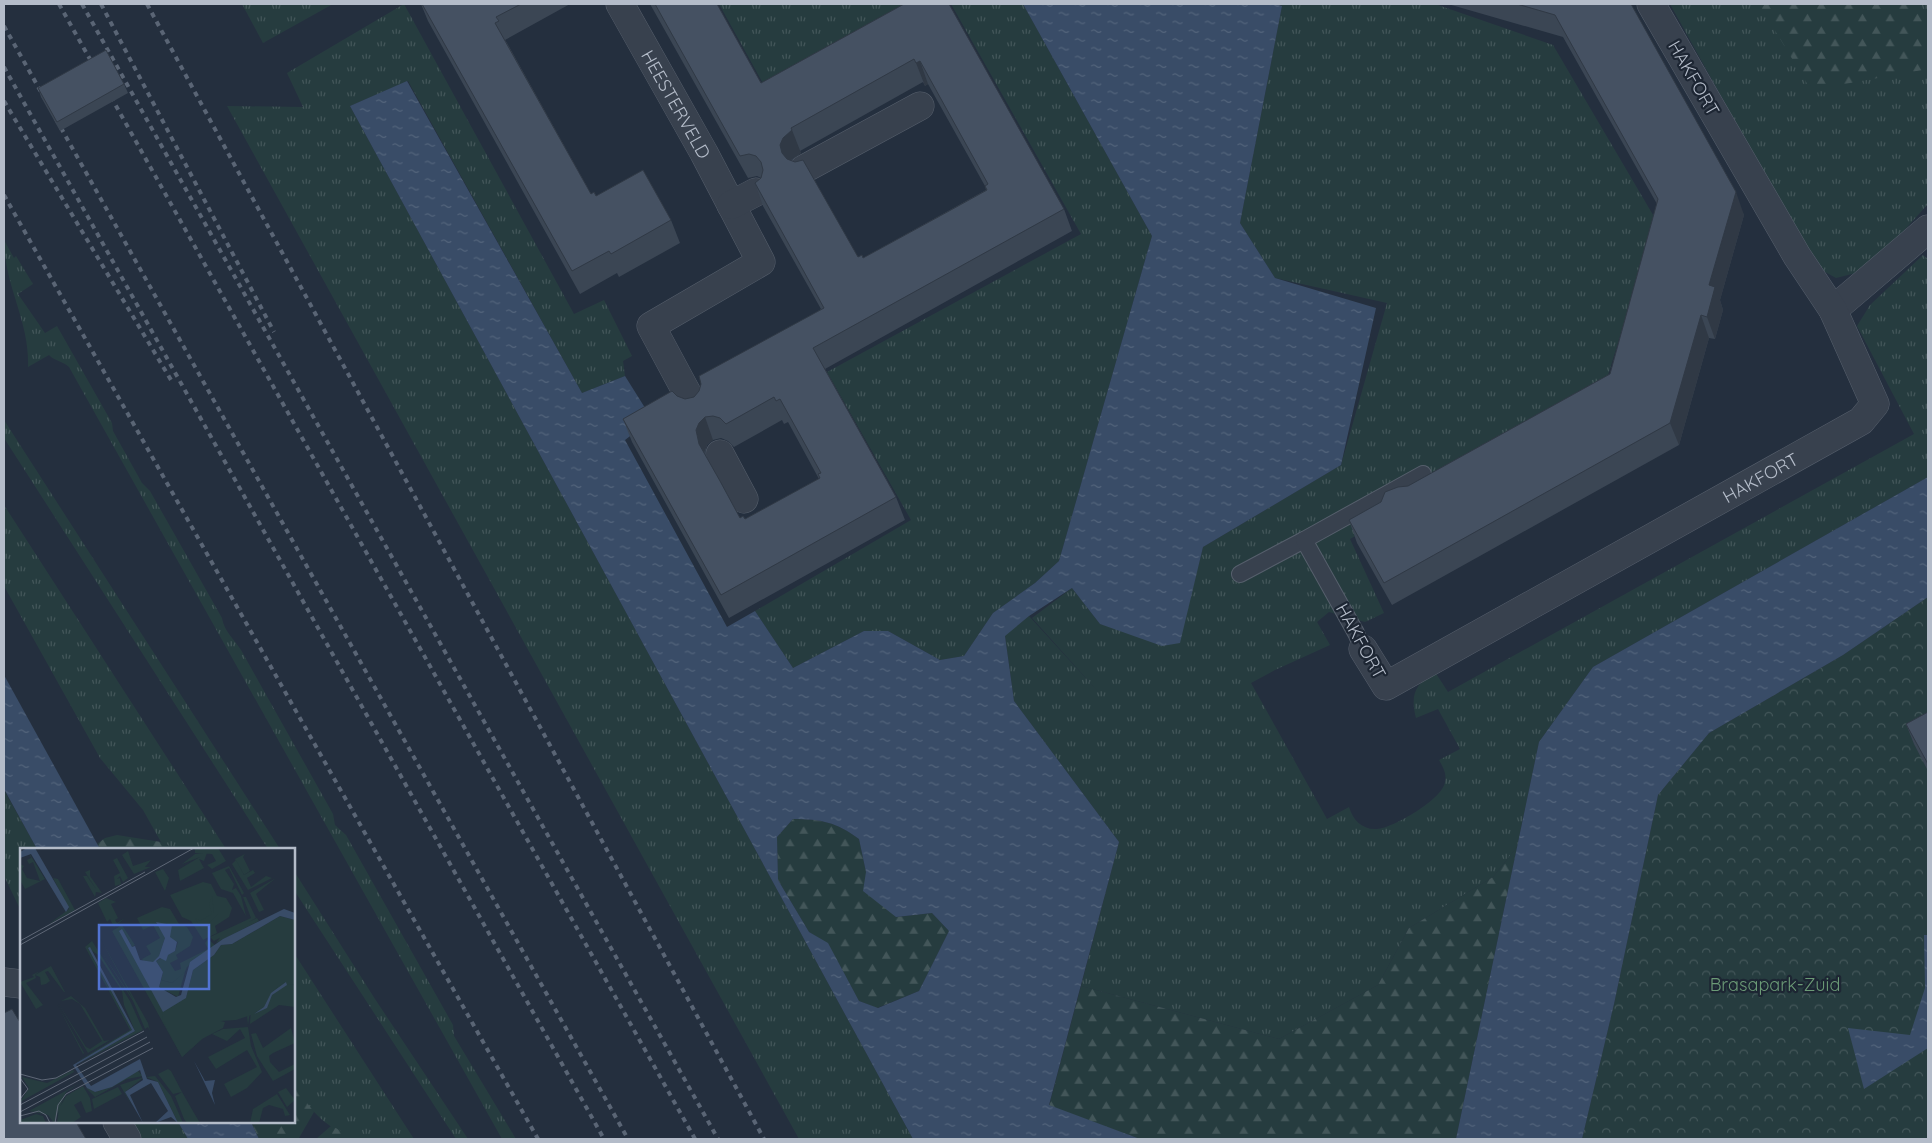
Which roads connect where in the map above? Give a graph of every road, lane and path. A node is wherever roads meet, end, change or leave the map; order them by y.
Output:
1 (620, 4) edge
2 (1651, 4) edge
3 (920, 106) dead end
4 (804, 169) edge
5 (756, 192) edge
6 (731, 205) junction
7 (1928, 228) edge
8 (1834, 310) junction
9 (694, 406) edge
10 (720, 454) edge
11 (1423, 474) dead end
12 (744, 499) dead end
13 (1304, 540) junction
14 (1240, 574) dead end
15 (1363, 649) joint
16 (4, 982) edge
17 (20, 984) edge
18 (118, 1123) edge
19 (127, 1139) edge

1 - 6 street, HEESTERVELD
2 - 8 street, HAKFORT
3 - 4 street
5 - 6 street
6 - 9 street, HEESTERVELD
7 - 8 street
8 - 15 street, HAKFORT
10 - 12 street
11 - 13 lane
13 - 14 lane
13 - 15 lane, HAKFORT
16 - 17 street
18 - 19 street

